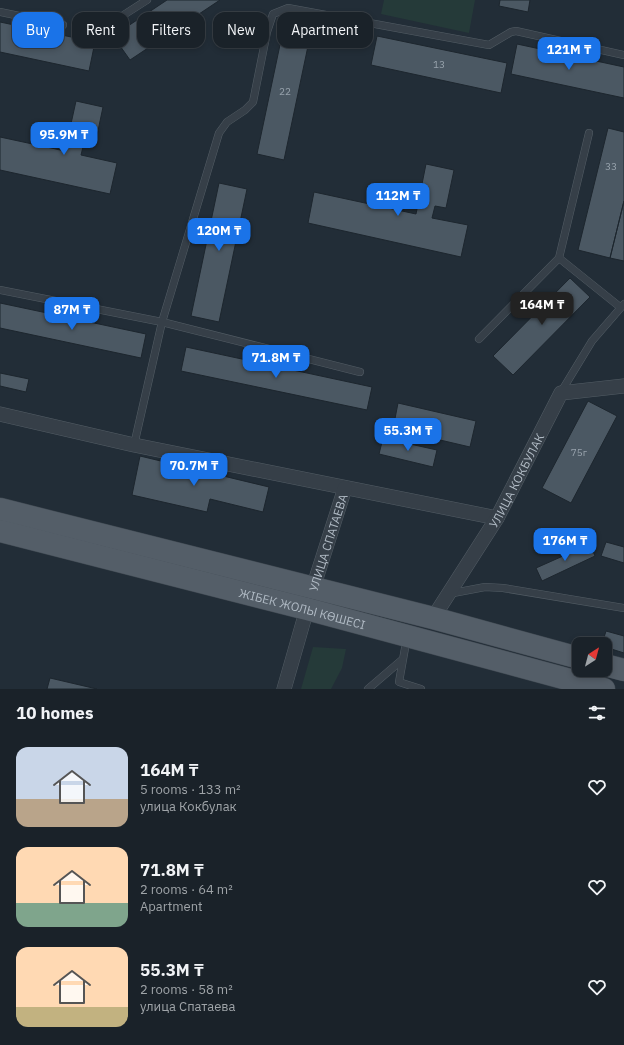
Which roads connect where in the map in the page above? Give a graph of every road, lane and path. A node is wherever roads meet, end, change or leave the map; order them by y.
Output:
1 (147, 0) edge
2 (0, 12) edge
3 (128, 12) edge
4 (12, 14) edge
5 (624, 55) edge
6 (589, 133) dead end
7 (559, 258) junction
8 (0, 290) edge
9 (622, 306) edge
10 (162, 322) junction
11 (479, 339) dead end
12 (360, 372) dead end
13 (624, 386) edge
14 (560, 393) junction
15 (0, 414) edge
16 (134, 445) junction
17 (345, 488) junction
18 (0, 509) edge
19 (497, 518) junction
20 (0, 531) edge
21 (313, 588) junction
22 (448, 594) junction
23 (624, 608) edge
24 (307, 609) junction
25 (433, 618) junction
26 (407, 637) junction
27 (572, 656) edge
28 (403, 659) junction
29 (612, 667) edge
30 (624, 670) edge
31 (398, 686) edge
32 (284, 689) edge
33 (368, 689) edge
34 (420, 689) edge
35 (604, 689) edge

1 - 3 lane
2 - 4 lane
5 - 10 lane
6 - 7 lane
7 - 9 lane
7 - 11 lane
8 - 10 lane
9 - 14 lane
10 - 12 lane
10 - 16 lane
13 - 14 street
14 - 19 street, УЛИЦА КОКБУЛАК
15 - 16 street
16 - 17 street
17 - 19 street
17 - 21 street, УЛИЦА СПАТАЕВА
18 - 21 main road, ЖІБЕК ЖОЛЫ КӨШЕСІ
19 - 22 street, УЛИЦА КОКБУЛАК
20 - 24 main road, ЖІБЕК ЖОЛЫ КӨШЕСІ
21 - 24 street, УЛИЦА СПАТАЕВА
21 - 25 main road, ЖІБЕК ЖОЛЫ КӨШЕСІ
22 - 23 lane
22 - 25 street, УЛИЦА КОКБУЛАК
24 - 26 main road, ЖІБЕК ЖОЛЫ КӨШЕСІ
24 - 32 street, УЛИЦА СПАТАЕВА
25 - 27 main road, ЖІБЕК ЖОЛЫ КӨШЕСІ
26 - 28 lane
26 - 35 main road, ЖІБЕК ЖОЛЫ КӨШЕСІ
28 - 31 lane
28 - 33 lane
29 - 30 main road
31 - 34 lane

